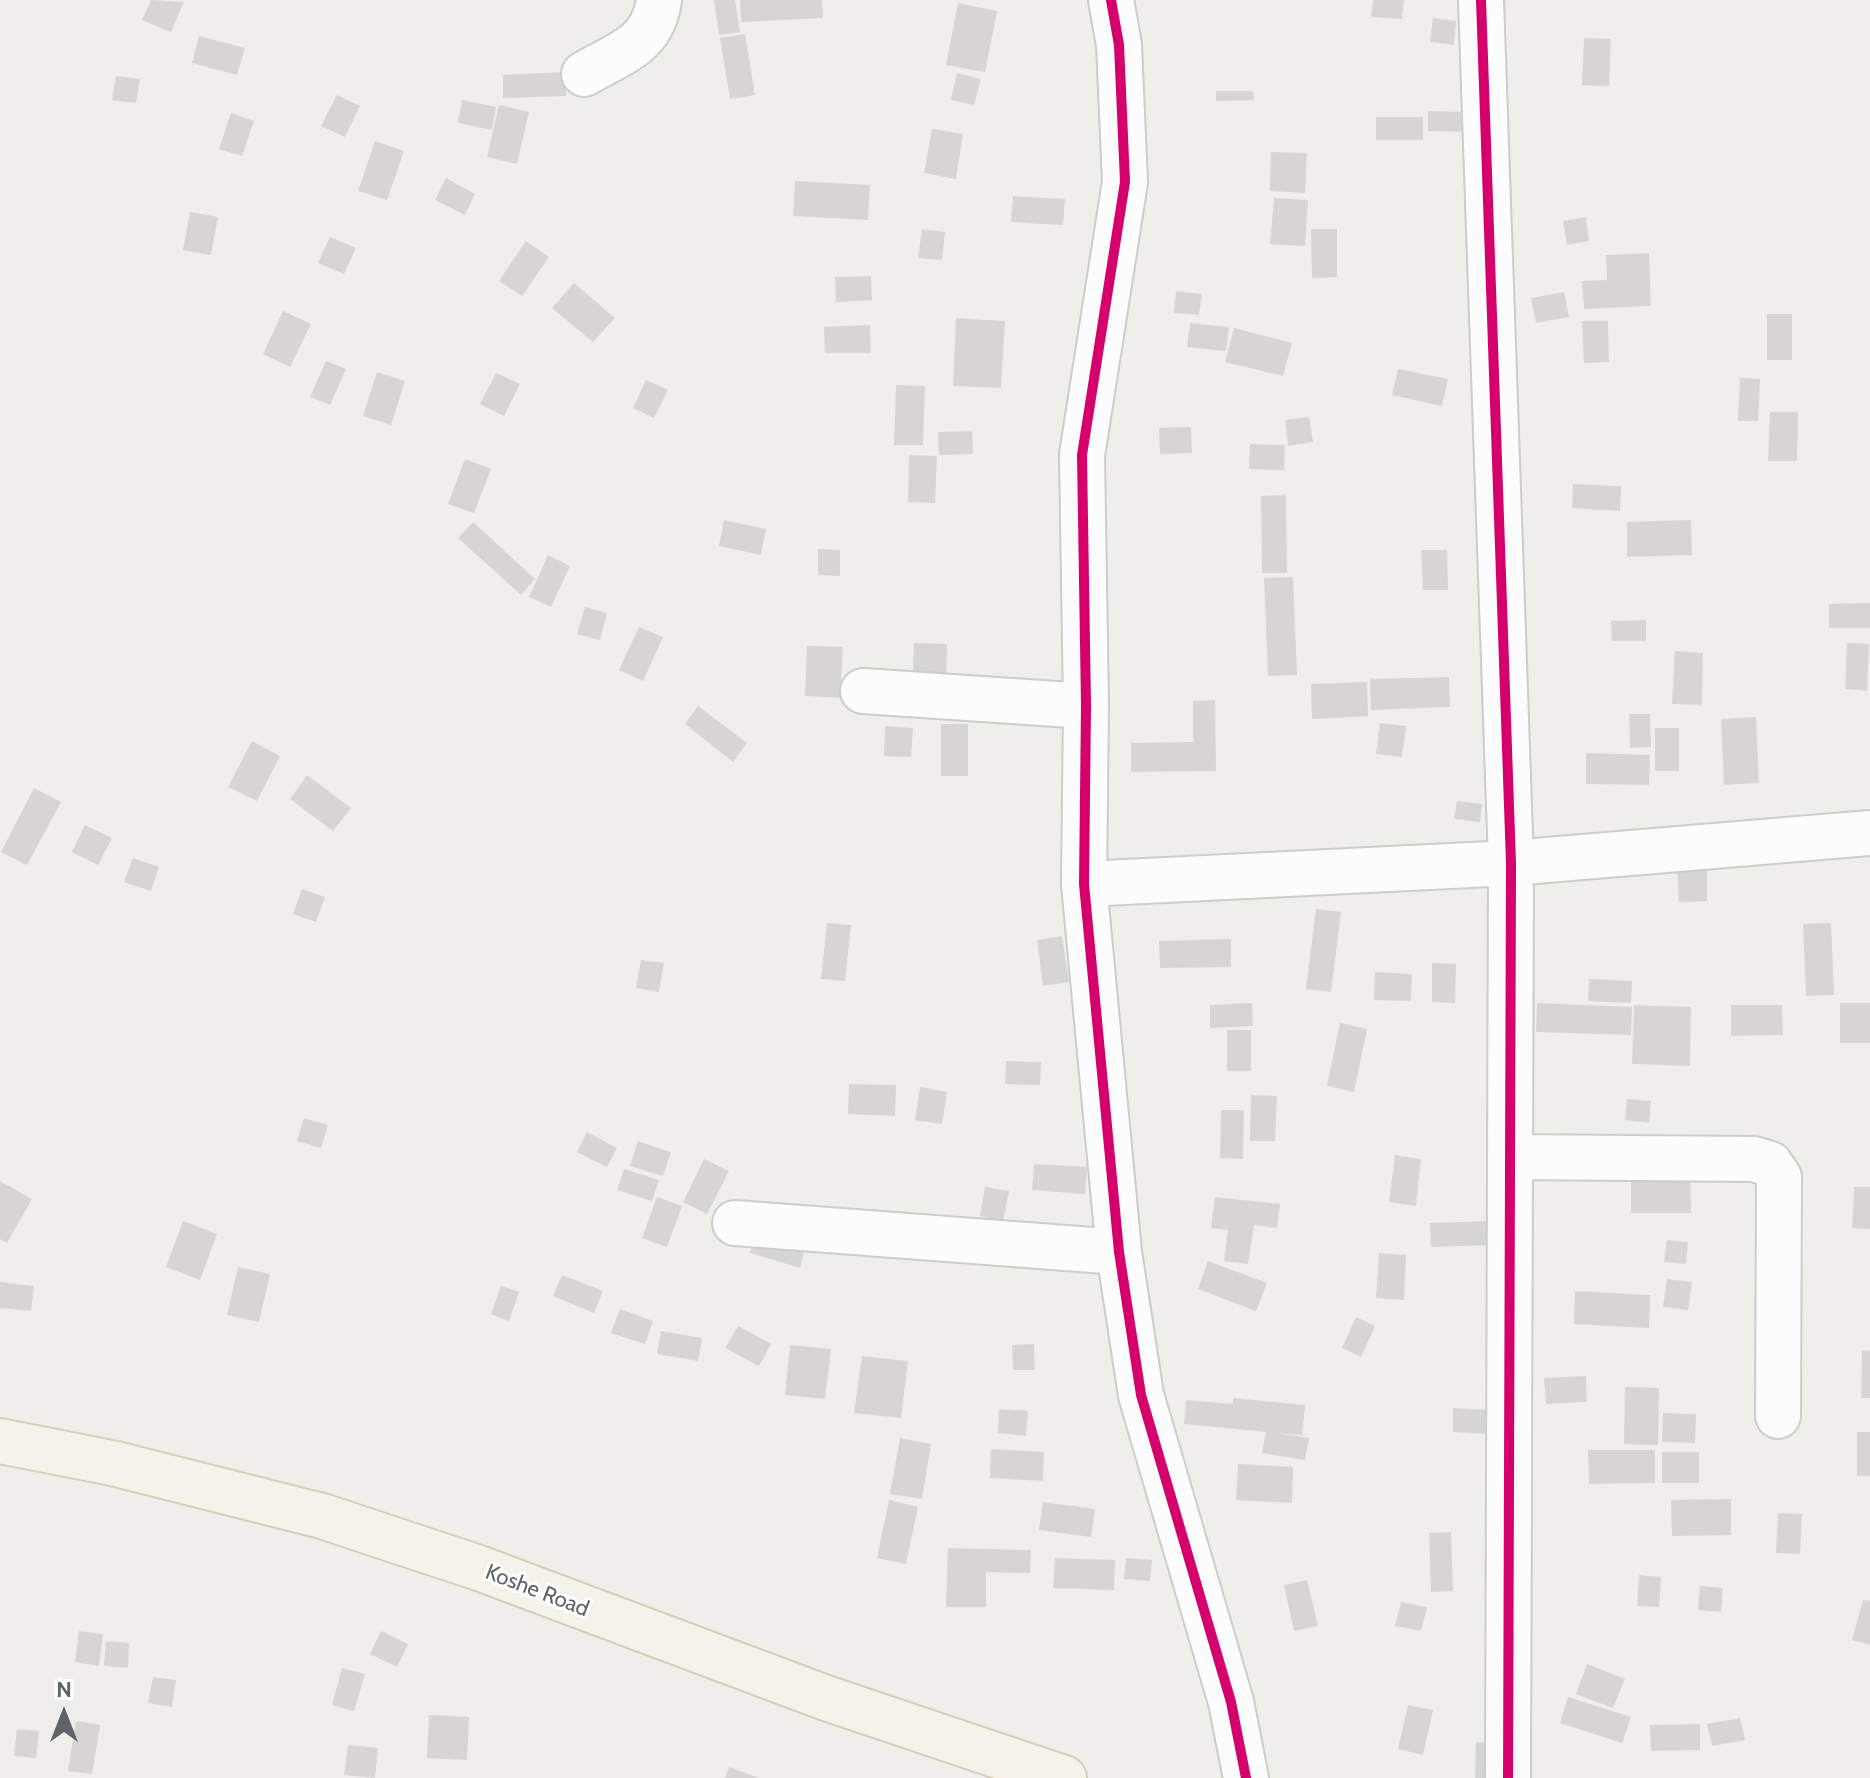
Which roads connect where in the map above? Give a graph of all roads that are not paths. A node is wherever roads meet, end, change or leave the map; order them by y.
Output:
1 (659, 0) edge
2 (1111, 0) edge
3 (1481, 0) edge
4 (584, 74) dead end
5 (863, 691) dead end
6 (1086, 706) junction
7 (1870, 833) edge
8 (1511, 863) junction
9 (1084, 884) junction
10 (1510, 1157) junction
11 (735, 1223) dead end
12 (1119, 1252) junction
13 (1778, 1416) dead end
14 (0, 1441) edge
15 (1064, 1778) edge
16 (1246, 1778) edge
17 (1508, 1778) edge

1 - 4 street
2 - 6 street
3 - 8 street
5 - 6 street
6 - 9 street
7 - 8 street
8 - 9 street
8 - 10 street
9 - 12 street
10 - 13 street
10 - 17 street
11 - 12 street
12 - 16 street
14 - 15 main road, Koshe Road

